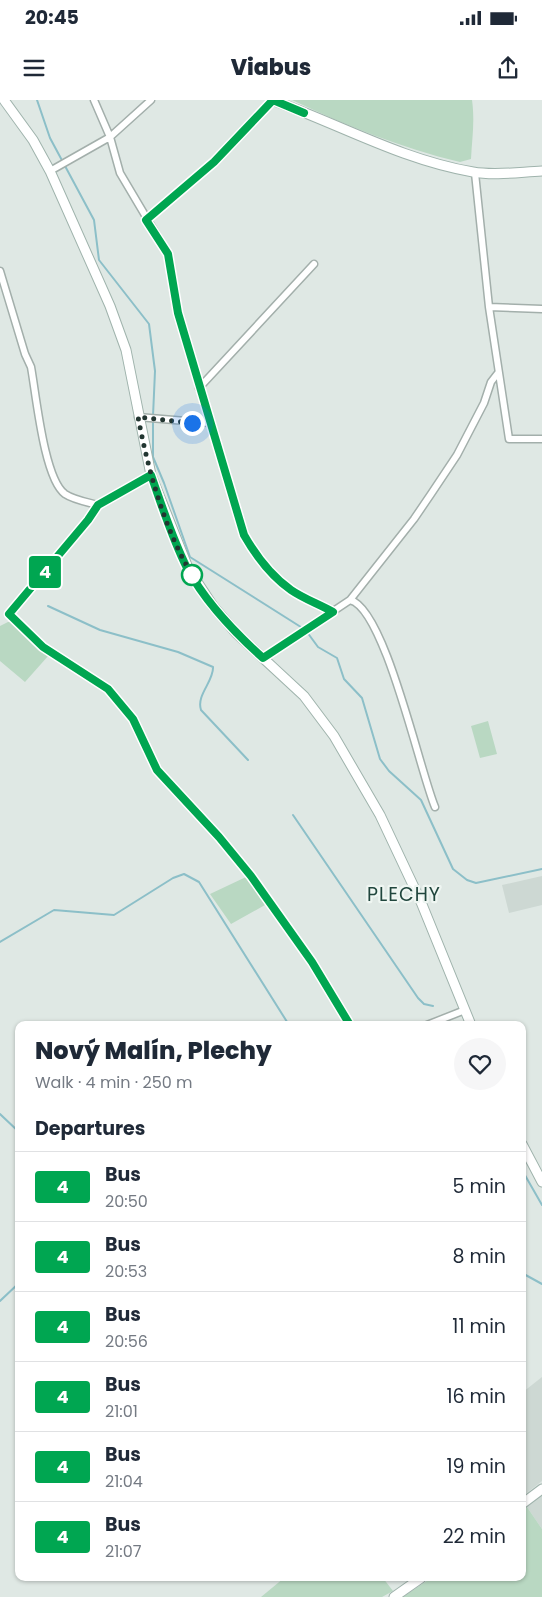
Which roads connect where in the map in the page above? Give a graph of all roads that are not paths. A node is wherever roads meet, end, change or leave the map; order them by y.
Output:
1 (4, 100) edge
2 (94, 100) edge
3 (151, 100) edge
4 (272, 100) edge
5 (110, 137) junction
6 (50, 171) junction
7 (542, 171) edge
8 (474, 173) junction
9 (146, 220) junction
10 (314, 264) dead end
11 (0, 270) edge
12 (488, 307) junction
13 (542, 309) edge
14 (498, 373) junction
15 (200, 388) junction
16 (138, 417) junction
17 (210, 423) junction
18 (542, 439) edge
19 (151, 475) junction
20 (98, 505) junction
21 (350, 600) junction
22 (333, 612) junction
23 (263, 658) junction
24 (434, 808) dead end
25 (466, 1010) junction
26 (348, 1021) edge
27 (437, 1021) edge
28 (470, 1021) edge
29 (526, 1152) edge
30 (542, 1182) edge
31 (542, 1489) edge
32 (526, 1501) edge
33 (417, 1581) edge
34 (394, 1597) edge

1 - 6 main road
2 - 5 street
3 - 5 street
4 - 8 main road
4 - 9 street
5 - 6 street
5 - 9 street
6 - 16 main road
7 - 8 main road
8 - 12 street
9 - 15 street
10 - 15 street
11 - 20 street
12 - 13 street
12 - 14 street
14 - 18 street
14 - 21 street
15 - 17 street
16 - 17 street
16 - 19 main road
17 - 22 street
19 - 20 street
19 - 23 main road
20 - 26 street
21 - 22 street
21 - 24 street
22 - 23 street
23 - 25 main road
25 - 27 street
25 - 28 main road
29 - 30 main road
31 - 32 main road
33 - 34 main road

